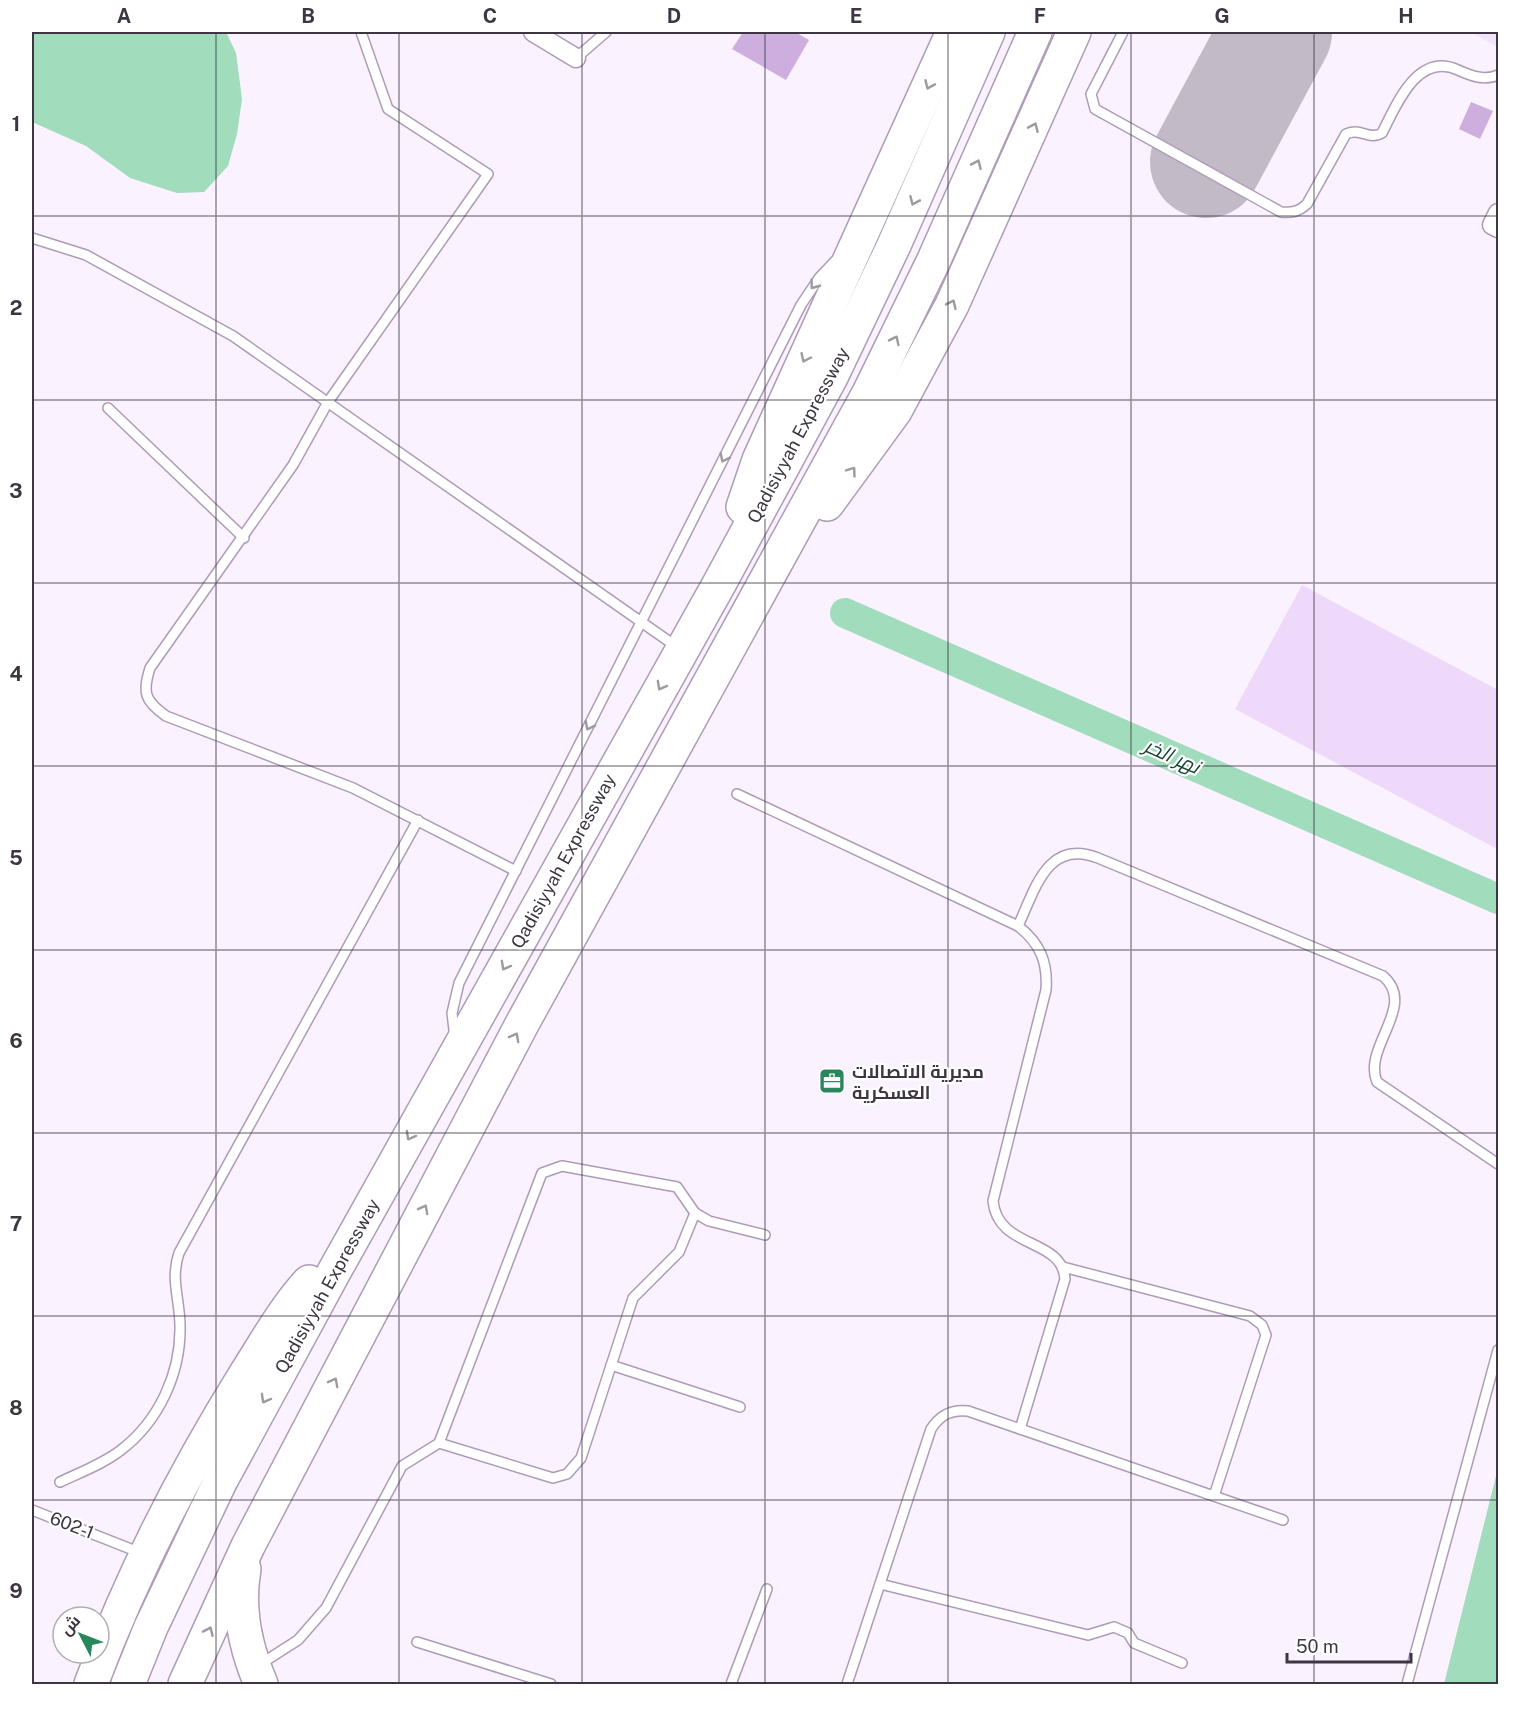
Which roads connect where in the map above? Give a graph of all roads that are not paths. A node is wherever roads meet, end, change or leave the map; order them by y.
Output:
1 (361, 32) edge
2 (533, 32) edge
3 (606, 32) edge
4 (952, 32) edge
5 (988, 32) edge
6 (1035, 32) edge
7 (1074, 32) edge
8 (1123, 32) edge
9 (576, 58) joint
10 (1498, 75) edge
11 (1498, 213) edge
12 (1498, 228) edge
13 (32, 238) edge
14 (856, 246) junction
15 (328, 402) junction
16 (108, 408) dead end
17 (244, 538) junction
18 (718, 586) junction
19 (754, 602) junction
20 (641, 623) junction
21 (681, 650) junction
22 (737, 794) dead end
23 (418, 820) junction
24 (516, 871) junction
25 (1018, 926) junction
26 (459, 1049) junction
27 (1498, 1164) edge
28 (695, 1213) junction
29 (765, 1235) dead end
30 (1063, 1267) junction
31 (335, 1270) junction
32 (1498, 1350) edge
33 (612, 1365) junction
34 (740, 1407) dead end
35 (1020, 1429) junction
36 (439, 1443) junction
37 (60, 1482) dead end
38 (1214, 1496) junction
39 (32, 1510) edge
40 (1283, 1520) dead end
41 (248, 1546) junction
42 (147, 1555) junction
43 (880, 1584) junction
44 (766, 1589) dead end
45 (417, 1642) dead end
46 (1182, 1663) dead end
47 (258, 1676) edge
48 (91, 1684) edge
49 (128, 1684) edge
50 (185, 1684) edge
51 (551, 1684) edge
52 (731, 1684) edge
53 (847, 1684) edge
54 (1407, 1684) edge

1 - 15 lane
2 - 9 street
3 - 9 lane
4 -> 14 highway
5 -> 18 highway, Qadisiyyah Expressway
19 -> 6 highway
19 -> 7 highway
8 - 10 lane
11 - 12 street
13 - 15 lane
14 -> 18 highway
14 -> 20 lane
15 - 17 lane
15 - 20 lane
16 - 17 lane
17 - 23 lane
18 - 21 highway, Qadisiyyah Expressway
41 -> 19 highway
20 - 21 lane
20 -> 24 lane
21 -> 26 highway, Qadisiyyah Expressway
22 - 25 lane
23 - 24 lane
23 - 37 lane
24 - 26 lane
25 - 27 lane
25 - 30 lane
26 -> 31 highway, Qadisiyyah Expressway
28 - 29 lane
28 - 33 lane
28 - 36 lane
30 - 35 lane
30 - 38 lane
31 - 42 highway
31 -> 49 highway, Qadisiyyah Expressway
32 - 54 lane
33 - 34 lane
33 - 36 lane
35 - 38 lane
35 - 43 lane
36 - 47 lane
38 - 40 lane
39 - 42 lane, 602-1
41 - 47 highway
50 -> 41 highway
42 - 48 highway
43 - 46 lane
43 - 53 lane
44 - 52 lane
45 - 51 lane

